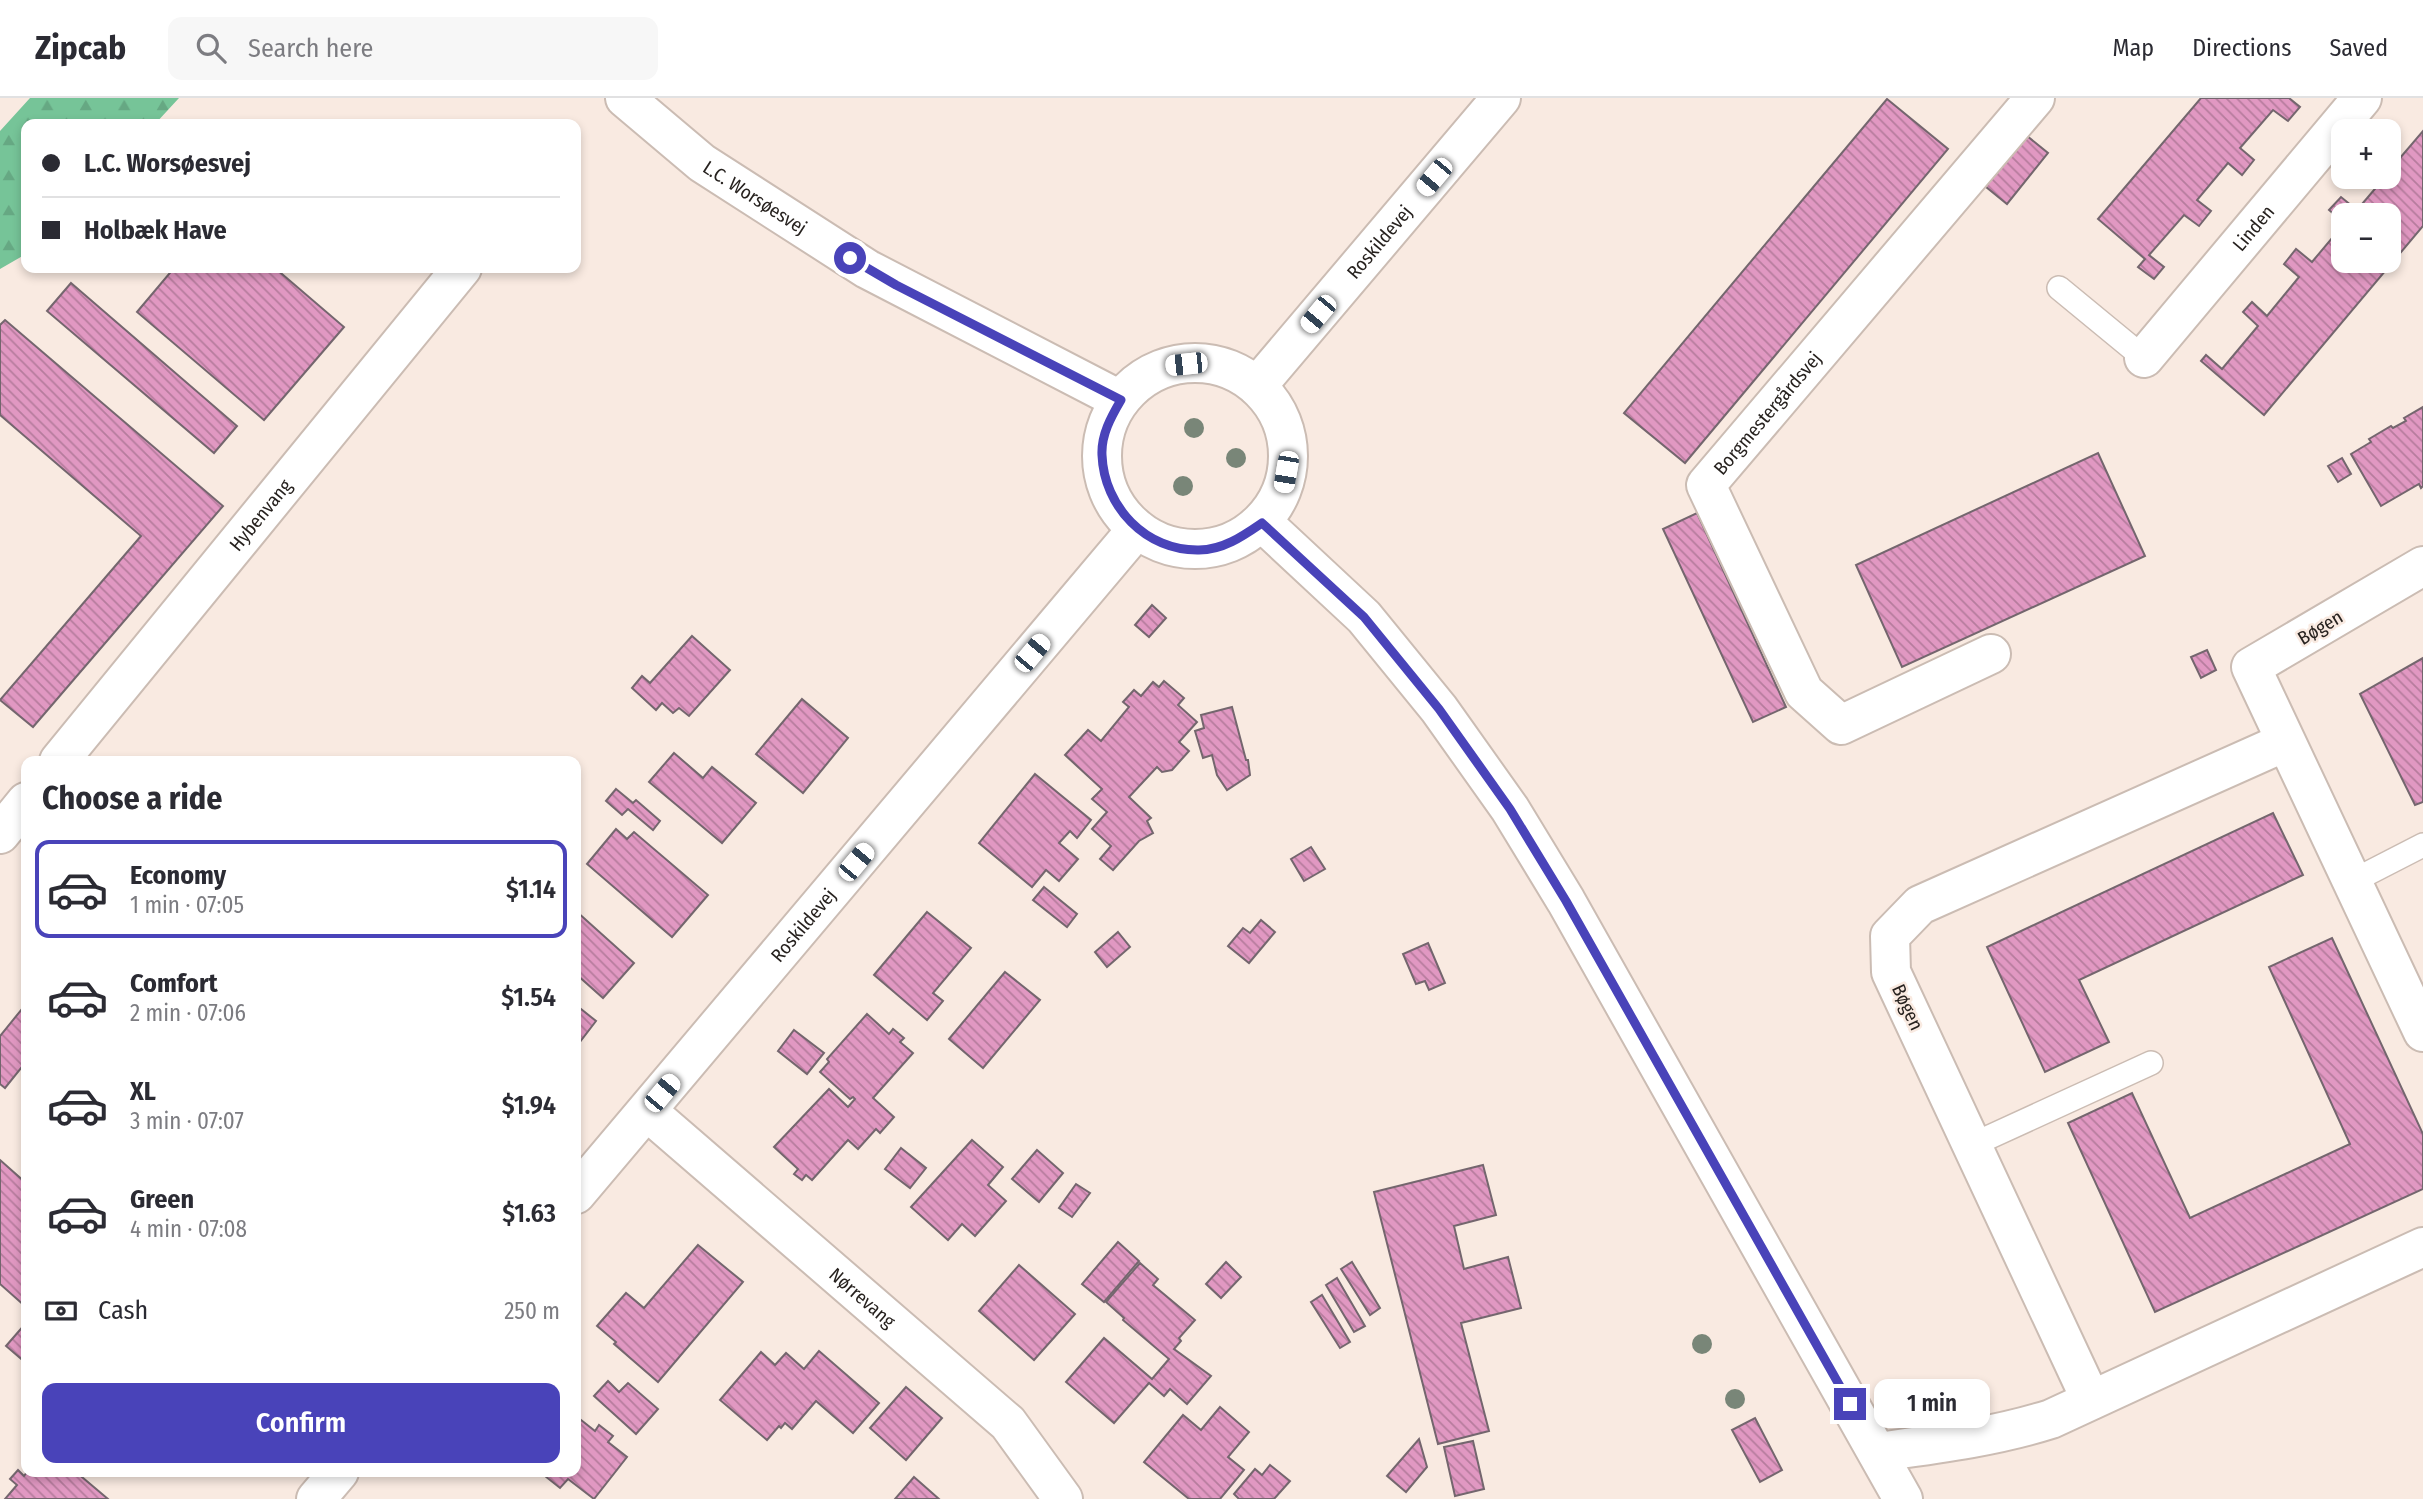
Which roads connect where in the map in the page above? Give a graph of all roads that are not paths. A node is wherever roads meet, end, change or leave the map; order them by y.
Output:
1 (625, 98) edge
2 (1501, 98) edge
3 (2035, 98) edge
4 (2362, 98) edge
5 (458, 273) edge
6 (2059, 288) dead end
7 (2144, 358) joint
8 (1257, 386) junction
9 (1121, 400) junction
10 (1262, 523) junction
11 (1137, 529) junction
12 (2423, 566) edge
13 (1991, 654) dead end
14 (2285, 742) junction
15 (64, 756) edge
16 (21, 808) edge
17 (0, 834) edge
18 (2423, 845) edge
19 (2351, 882) junction
20 (2423, 1032) edge
21 (2151, 1063) dead end
22 (647, 1111) junction
23 (1972, 1146) junction
24 (581, 1188) edge
25 (2423, 1247) edge
26 (2091, 1400) junction
27 (1878, 1452) junction
28 (335, 1477) edge
29 (316, 1499) edge
30 (1063, 1499) edge
31 (1903, 1499) edge

1 - 9 street, L.C. Worsøesvej
2 - 8 street, Roskildevej
3 - 13 street, Borgmestergårdsvej
4 - 7 street, Linden
5 - 15 street, Hybenvang
6 - 7 lane
8 - 9 street
8 - 10 street
9 - 11 street
10 - 11 street
10 - 27 street
11 - 22 street, Roskildevej
12 - 14 street, Bøgen
14 - 19 street, Bøgen
14 - 23 street, Bøgen
16 - 17 street
18 - 19 lane
19 - 20 street, Bøgen
21 - 23 lane
22 - 24 street, Roskildevej
22 - 30 street, Nørrevang
23 - 26 street, Bøgen
25 - 26 street
26 - 27 street
27 - 31 street
28 - 29 street

